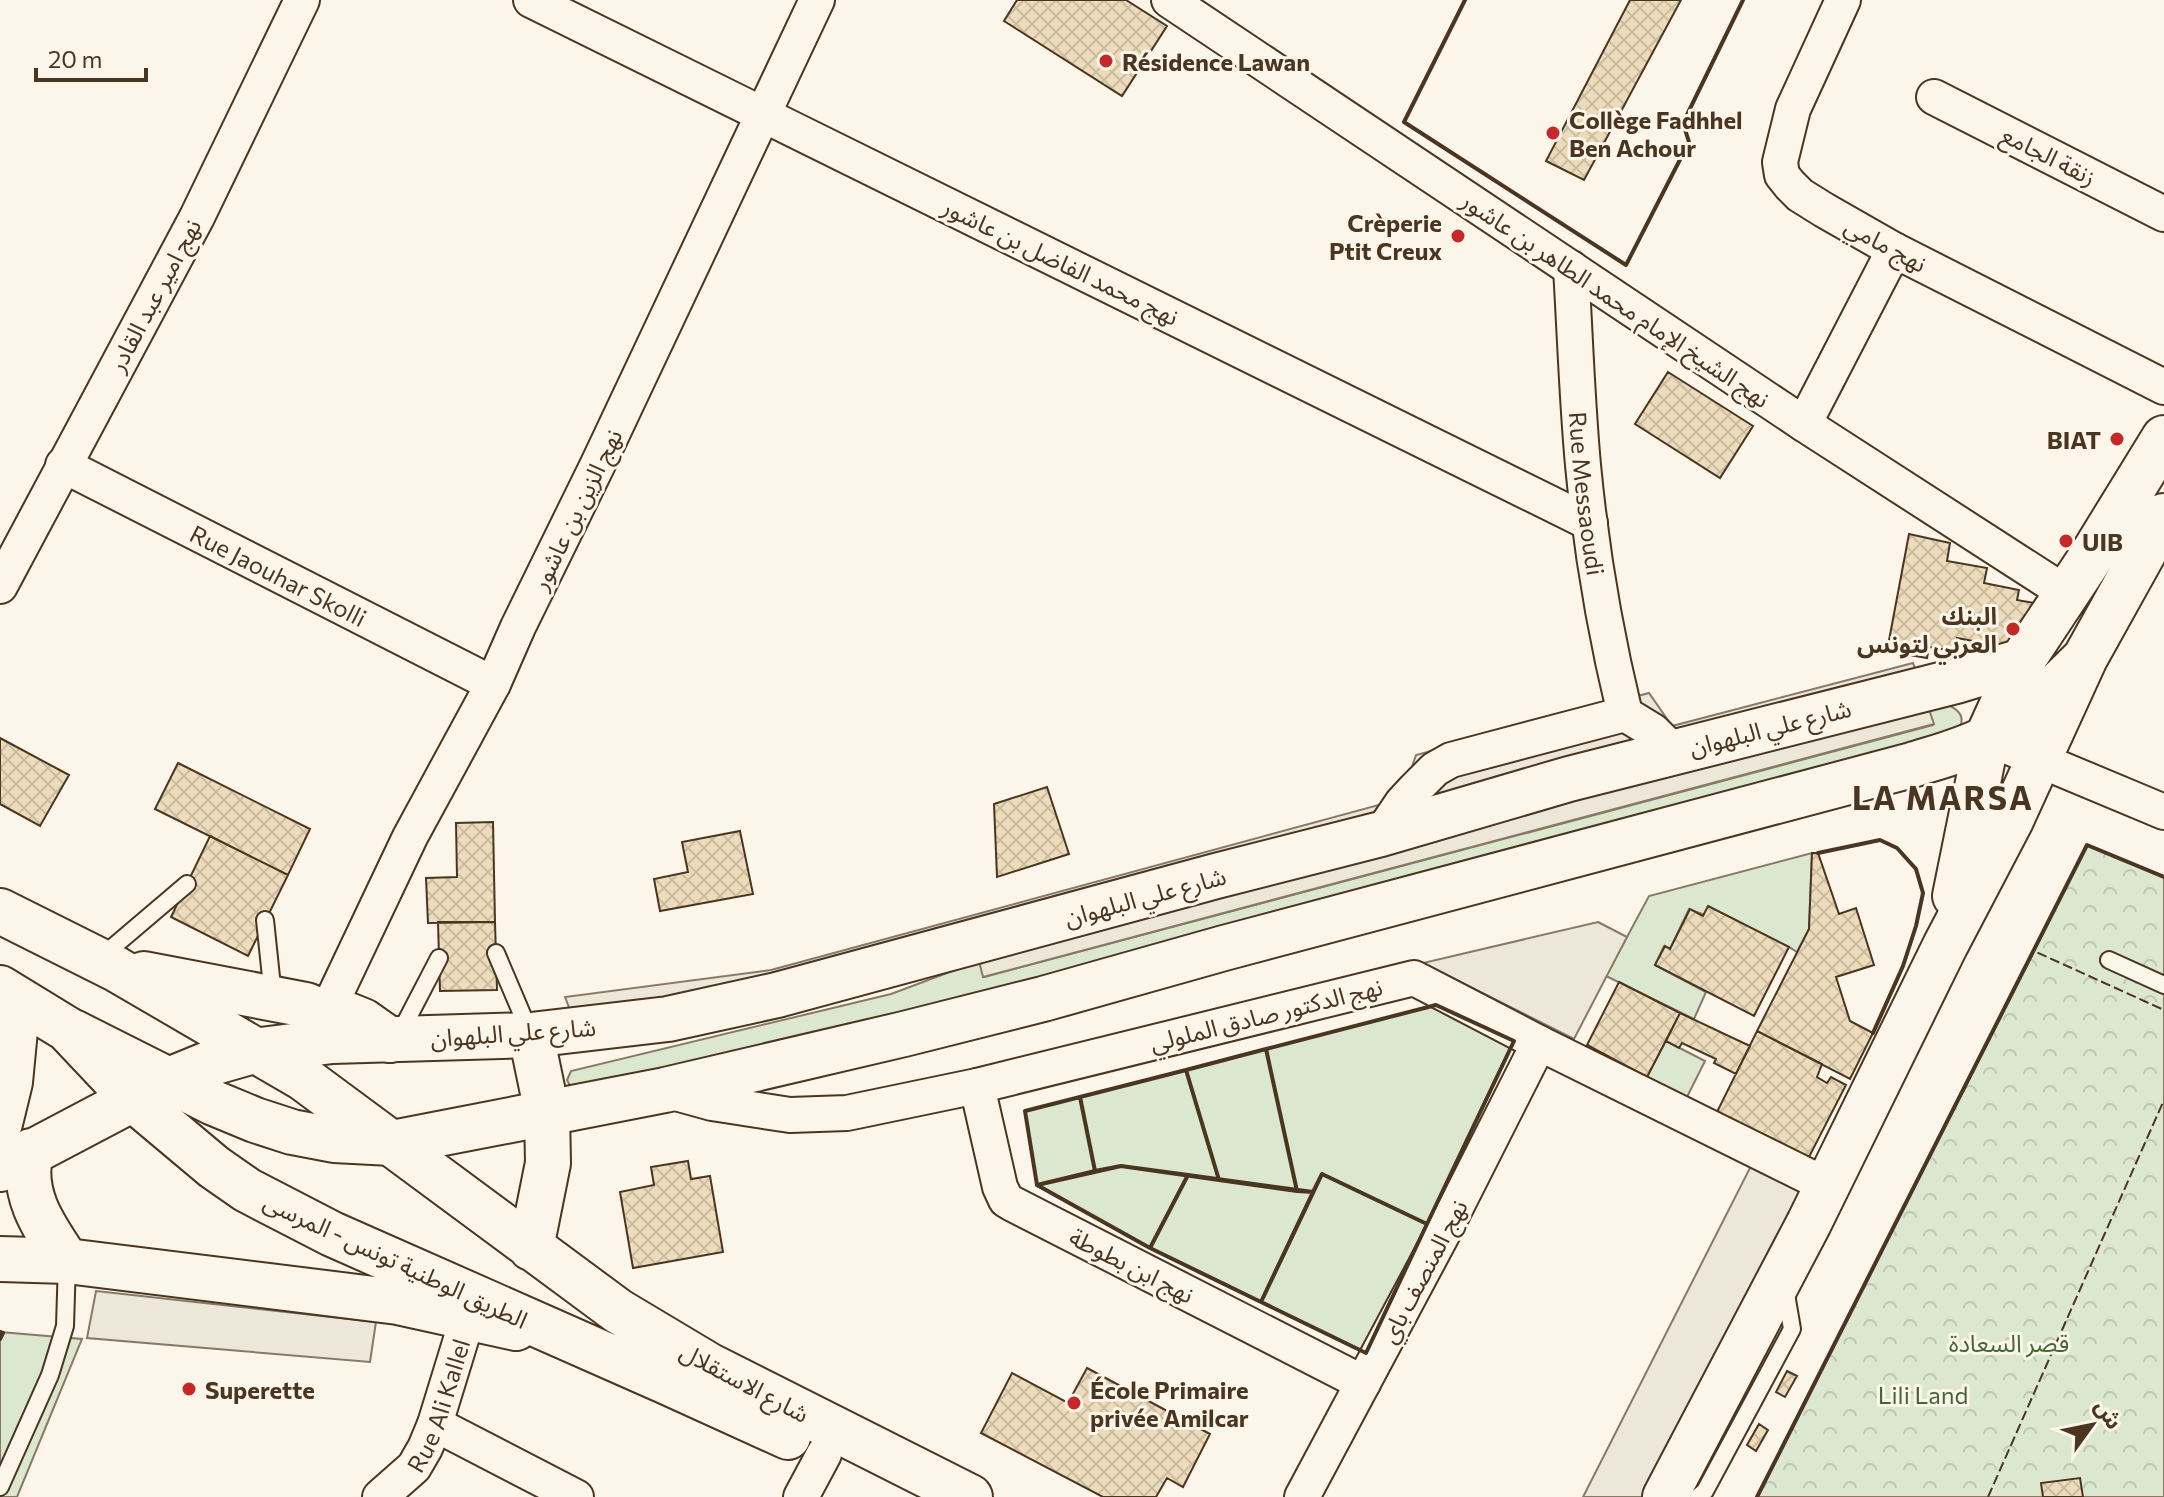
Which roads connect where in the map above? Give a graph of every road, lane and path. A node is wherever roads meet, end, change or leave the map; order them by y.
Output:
1 (302, 0) edge
2 (531, 0) edge
3 (817, 0) edge
4 (1169, 0) edge
5 (1843, 0) edge
6 (1934, 97) dead end
7 (764, 114) junction
8 (2164, 214) edge
9 (1894, 250) junction
10 (1571, 268) junction
11 (2164, 387) edge
12 (1804, 424) junction
13 (2164, 438) edge
14 (63, 465) junction
15 (1590, 523) junction
16 (2161, 529) edge
17 (0, 586) edge
18 (2066, 593) junction
19 (2085, 658) junction
20 (2022, 661) junction
21 (1956, 681) junction
22 (493, 684) junction
23 (1625, 714) junction
24 (1987, 738) junction
25 (1674, 752) junction
26 (2037, 760) junction
27 (2164, 812) edge
28 (2011, 820) junction
29 (1381, 834) junction
30 (187, 884) dead end
31 (0, 911) edge
32 (265, 920) dead end
33 (1945, 946) junction
34 (496, 953) dead end
35 (439, 958) dead end
36 (2109, 960) dead end
37 (107, 964) junction
38 (2164, 985) edge
39 (5, 992) edge
40 (273, 998) junction
41 (326, 1014) junction
42 (531, 1035) junction
43 (393, 1039) junction
44 (1539, 1043) junction
45 (254, 1051) junction
46 (977, 1086) junction
47 (151, 1090) junction
48 (665, 1090) junction
49 (547, 1112) junction
50 (392, 1143) junction
51 (10, 1148) edge
52 (1828, 1186) junction
53 (531, 1248) junction
54 (0, 1259) edge
55 (67, 1261) junction
56 (1783, 1273) junction
57 (472, 1307) junction
58 (576, 1342) joint
59 (1363, 1383) junction
60 (435, 1424) junction
61 (824, 1454) junction
62 (0, 1487) edge
63 (380, 1497) edge
64 (576, 1497) edge
65 (801, 1497) edge
66 (912, 1497) edge
67 (970, 1497) edge
68 (1302, 1497) edge
69 (1665, 1497) edge
70 (1698, 1497) edge

1 - 14 street, نهج امير عبد القادر
2 - 7 street, نهج محمد الفاضل بن عاشور
3 - 7 street, نهج الزين بن عاشور
4 - 10 street, نهج الشيخ الإمام محمد الطاهر بن عاشور
5 - 9 street, نهج مامي
6 - 8 street, زنقة الجامع
7 - 15 street, نهج محمد الفاضل بن عاشور
7 - 22 street, نهج الزين بن عاشور
9 - 11 street, نهج مامي
9 - 12 street
10 - 12 street, نهج الشيخ الإمام محمد الطاهر بن عاشور
10 - 15 street, Rue Messaoudi
12 - 18 street, نهج الشيخ الإمام محمد الطاهر بن عاشور
13 - 18 main road
14 - 17 street, نهج امير عبد القادر
14 - 22 street, Rue Jaouhar Skolli
15 - 23 street, Rue Messaoudi
16 - 19 main road
18 - 20 main road
19 - 24 main road
19 - 26 main road
20 - 21 main road, شارع علي البلهوان
20 - 24 main road
21 - 24 main road
21 - 25 main road, شارع علي البلهوان
22 - 41 street, نهج الزين بن عاشور
23 - 25 street
23 - 29 street
24 - 26 street
24 - 28 main road
24 - 33 main road
24 - 48 main road
25 - 29 main road, شارع علي البلهوان
26 - 27 street
26 - 28 main road
28 - 33 main road
29 - 42 main road, شارع علي البلهوان
30 - 37 lane
31 - 37 main road
32 - 40 lane
33 - 52 main road
34 - 42 lane
35 - 43 lane
36 - 38 lane
37 - 40 main road
37 - 45 main road
39 - 47 main road, الطريق الوطنية تونس - المرسى
39 - 51 main road
40 - 41 main road
41 - 43 main road
42 - 43 main road, شارع علي البلهوان
42 - 49 main road
43 - 45 main road, شارع علي البلهوان
44 - 46 street, نهج الدكتور صادق الملولي
44 - 52 street, نهج الدكتور صادق الملولي
44 - 59 street, نهج المنصف باي
45 - 47 main road, شارع علي البلهوان
45 - 50 main road
46 - 48 street, نهج الدكتور صادق الملولي
46 - 59 street, نهج ابن بطوطة
47 - 50 main road
47 - 51 main road, شارع علي البلهوان
47 - 57 main road, الطريق الوطنية تونس - المرسى
48 - 49 main road
49 - 50 main road
49 - 53 main road
50 - 53 main road
51 - 55 main road
52 - 56 main road
53 - 67 main road, شارع الاستقلال
54 - 55 main road
55 - 57 main road
55 - 62 lane
56 - 69 main road
56 - 70 lane
57 - 58 main road, الطريق الوطنية تونس - المرسى
57 - 60 street, Rue Ali Kallel
58 - 61 main road, شارع الاستقلال
59 - 68 street, نهج المنصف باي
60 - 63 street, Rue Ali Kallel
60 - 64 street
61 - 65 street
61 - 66 main road, شارع الاستقلال

